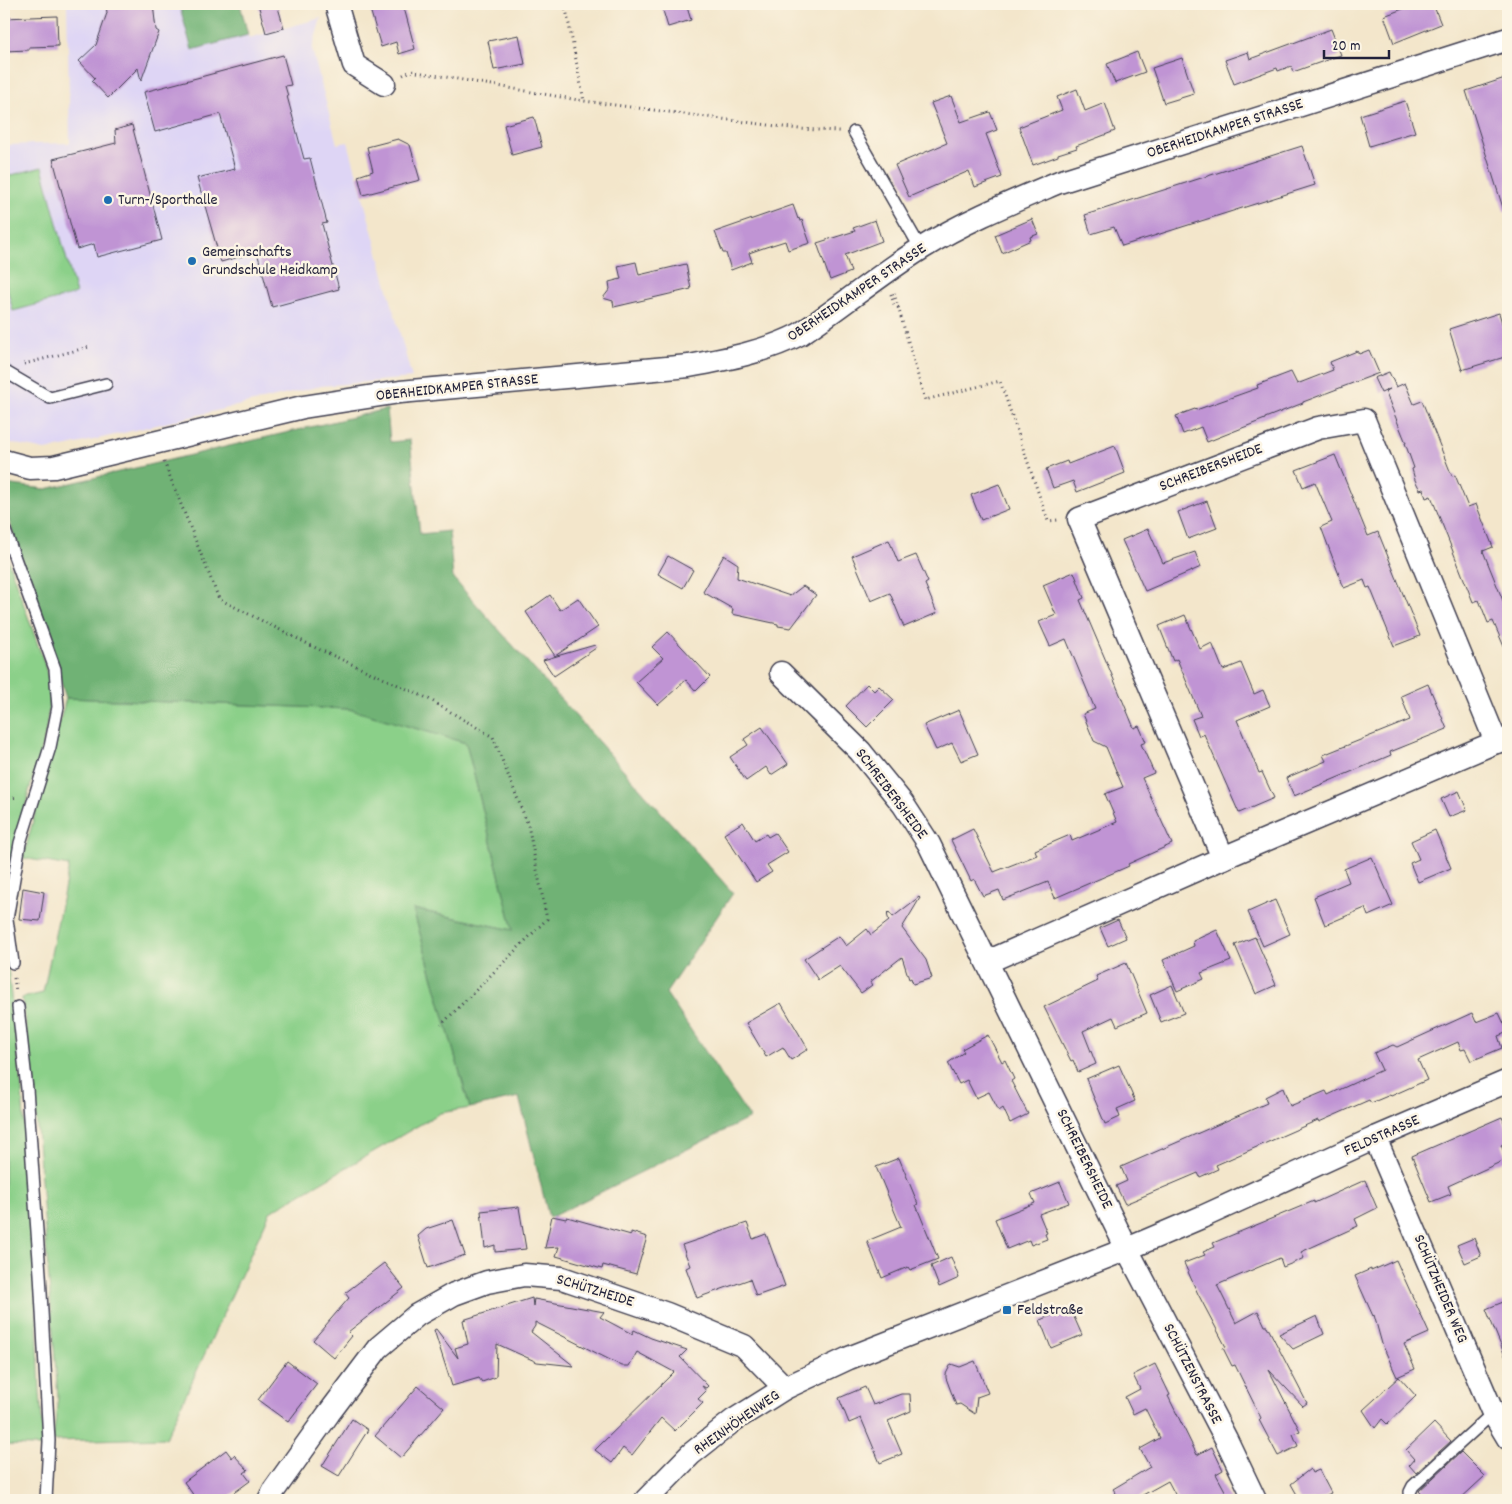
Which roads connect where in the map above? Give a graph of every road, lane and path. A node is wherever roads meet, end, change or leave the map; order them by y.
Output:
1 (336, 4) edge
2 (565, 4) edge
3 (1508, 39) edge
4 (384, 84) joint
5 (584, 101) junction
6 (854, 132) joint
7 (921, 249) junction
8 (899, 308) dead end
9 (89, 346) dead end
10 (23, 365) dead end
11 (4, 371) edge
12 (106, 384) dead end
13 (157, 443) junction
14 (4, 461) edge
15 (1079, 519) junction
16 (4, 528) edge
17 (781, 673) dead end
18 (1502, 741) edge
19 (1222, 858) junction
20 (987, 962) junction
21 (12, 963) joint
22 (18, 1007) joint
23 (441, 1025) dead end
24 (1508, 1081) edge
25 (1375, 1138) junction
26 (1127, 1249) junction
27 (785, 1388) junction
28 (1493, 1413) junction
29 (1508, 1438) edge
30 (46, 1500) edge
31 (269, 1500) edge
32 (646, 1500) edge
33 (1255, 1500) edge
34 (1411, 1500) edge

1 - 4 street
2 - 5 path
3 - 7 street, OBERHEIDKAMPER STRASSE
4 - 5 path
5 - 6 path
6 - 7 lane
7 - 13 street, OBERHEIDKAMPER STRASSE
8 - 15 path
9 - 10 path
11 - 12 lane
13 - 14 street, OBERHEIDKAMPER STRASSE
13 - 23 path
15 - 18 street, SCHREIBERSHEIDE
15 - 19 street
16 - 21 lane
17 - 20 street, SCHREIBERSHEIDE
18 - 19 street, SCHREIBERSHEIDE
19 - 20 street, SCHREIBERSHEIDE
20 - 26 street, SCHREIBERSHEIDE
21 - 22 path
22 - 30 lane
24 - 25 street, FELDSTRASSE
25 - 26 street, FELDSTRASSE
25 - 28 street, SCHÜTZHEIDER WEG
26 - 27 street, FELDSTRASSE
26 - 33 street, SCHÜTZENSTRASSE
27 - 31 street, SCHÜTZHEIDE
27 - 32 street, RHEINHÖHENWEG
28 - 29 street, SCHÜTZHEIDER WEG
28 - 34 lane

